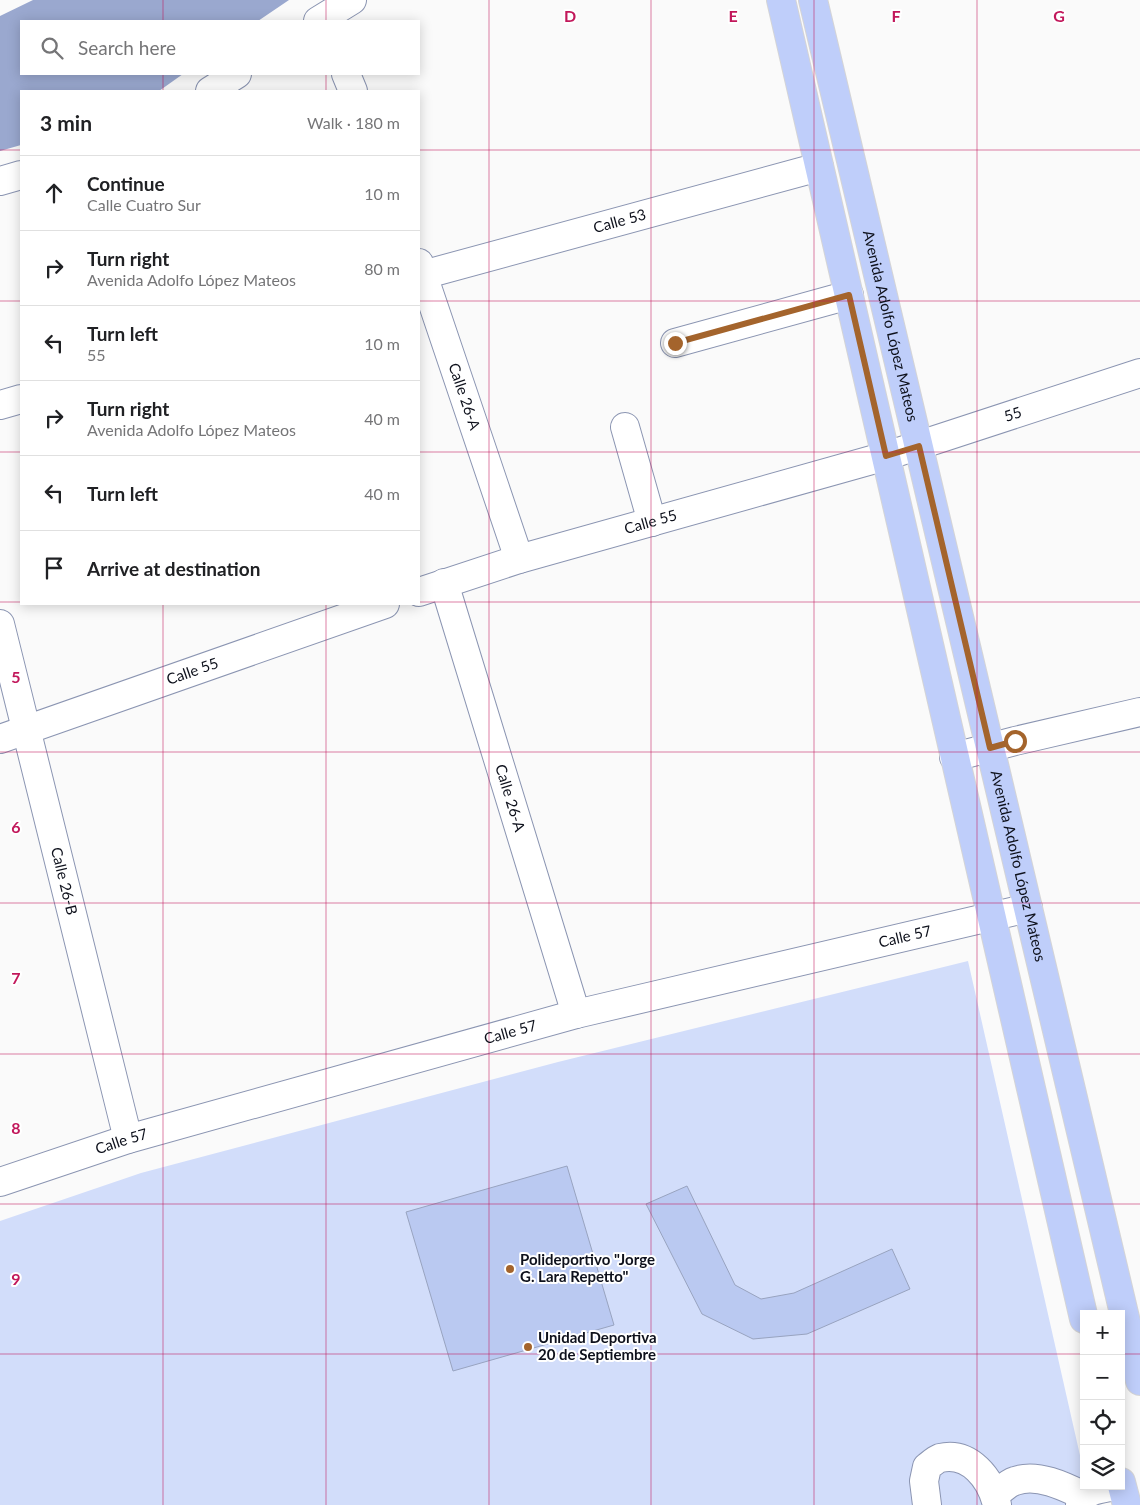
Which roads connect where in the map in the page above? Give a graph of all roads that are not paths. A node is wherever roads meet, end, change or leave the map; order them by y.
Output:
1 (352, 0) edge
2 (781, 0) edge
3 (813, 0) edge
4 (323, 20) edge
5 (235, 75) edge
6 (346, 75) edge
7 (212, 90) edge
8 (353, 90) edge
9 (819, 167) junction
10 (20, 175) edge
11 (0, 181) edge
12 (420, 271) edge
13 (849, 295) junction
14 (675, 343) dead end
15 (1140, 372) edge
16 (20, 399) edge
17 (0, 405) edge
18 (625, 427) dead end
19 (919, 446) junction
20 (886, 456) junction
21 (652, 522) junction
22 (519, 559) junction
23 (444, 583) junction
24 (420, 592) edge
25 (382, 605) edge
26 (0, 624) edge
27 (1140, 712) edge
28 (27, 729) junction
29 (0, 739) edge
30 (990, 748) junction
31 (954, 757) junction
32 (1028, 908) junction
33 (991, 917) junction
34 (576, 1014) junction
35 (128, 1139) junction
36 (0, 1182) edge
37 (1082, 1310) edge
38 (1140, 1381) edge
39 (1098, 1490) edge
40 (1122, 1490) edge
41 (996, 1500) edge
42 (1082, 1500) edge
43 (927, 1505) edge
44 (1126, 1505) edge

1 - 4 street
2 - 9 main road
3 - 19 main road, Avenida Adolfo López Mateos
5 - 7 street
6 - 8 street
9 - 12 street, Calle 53
9 - 13 main road
10 - 11 street
12 - 22 street, Calle 26-A
13 - 14 street
13 - 20 main road
15 - 19 street, 55
16 - 17 street
18 - 21 street
19 - 20 street, 55
19 - 30 main road, Avenida Adolfo López Mateos
20 - 21 street, Calle 55
20 - 31 main road
21 - 22 street, Calle 55
22 - 23 street, Calle 55
23 - 24 street, Calle 55
23 - 34 street, Calle 26-A
25 - 28 street, Calle 55
26 - 28 street, Calle 26-B
27 - 30 street
28 - 29 street, Calle 55
28 - 35 street, Calle 26-B
30 - 31 street
30 - 32 main road, Avenida Adolfo López Mateos
31 - 33 main road
32 - 33 street, Calle 57
32 - 38 main road, Avenida Adolfo López Mateos
33 - 34 street, Calle 57
33 - 37 main road
34 - 35 street, Calle 57
35 - 36 street, Calle 57
39 - 42 street
40 - 44 main road
41 - 42 street
41 - 43 street

